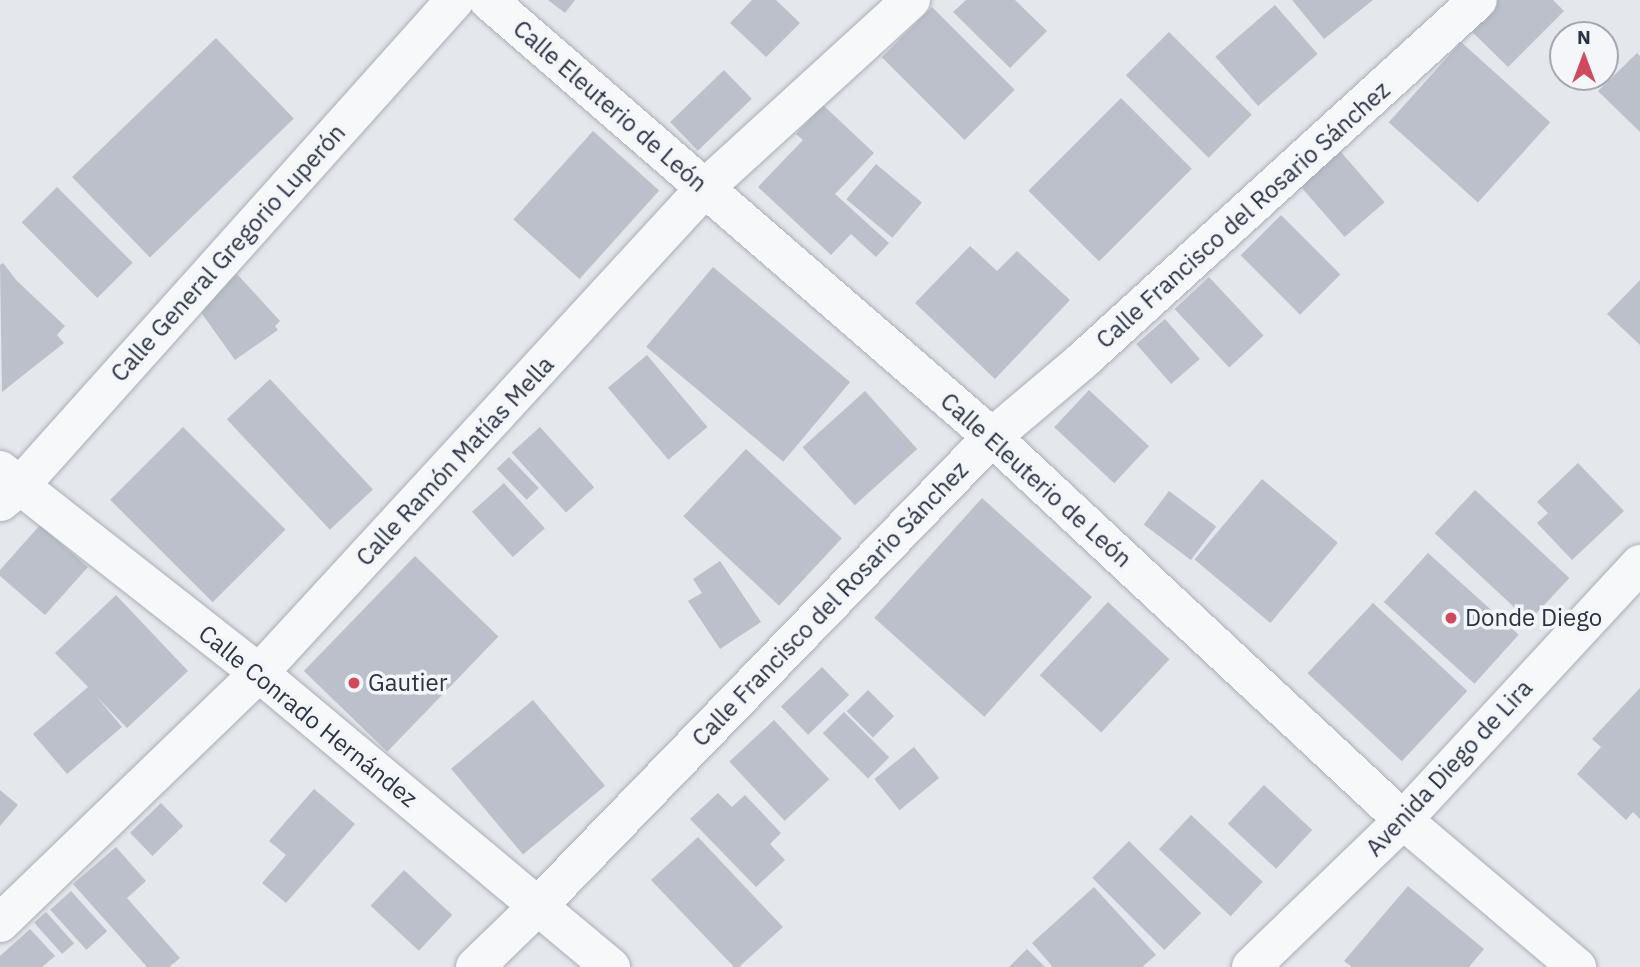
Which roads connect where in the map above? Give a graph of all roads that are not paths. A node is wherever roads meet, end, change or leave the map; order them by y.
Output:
1 (455, 0) edge
2 (488, 0) edge
3 (911, 0) edge
4 (1478, 0) edge
5 (705, 188) junction
6 (992, 437) junction
7 (6, 487) edge
8 (1640, 564) edge
9 (260, 673) junction
10 (1403, 820) junction
11 (537, 907) junction
12 (0, 923) edge
13 (475, 967) edge
14 (611, 967) edge
15 (1251, 967) edge
16 (1577, 967) edge

1 - 7 street, Calle General Gregorio Luperón
2 - 5 street, Calle Eleuterio de León
3 - 5 street, Calle Ramón Matías Mella
4 - 6 street, Calle Francisco del Rosario Sánchez
5 - 6 street, Calle Eleuterio de León
5 - 9 street, Calle Ramón Matías Mella
6 - 10 street, Calle Eleuterio de León
6 - 11 street, Calle Francisco del Rosario Sánchez
7 - 9 street, Calle Conrado Hernández
8 - 10 street, Avenida Diego de Lira
9 - 11 street, Calle Conrado Hernández
9 - 12 street, Calle Ramón Matías Mella
10 - 15 street, Avenida Diego de Lira
10 - 16 street, Calle Eleuterio de León
11 - 13 street, Calle Francisco del Rosario Sánchez
11 - 14 street, Calle Conrado Hernández

